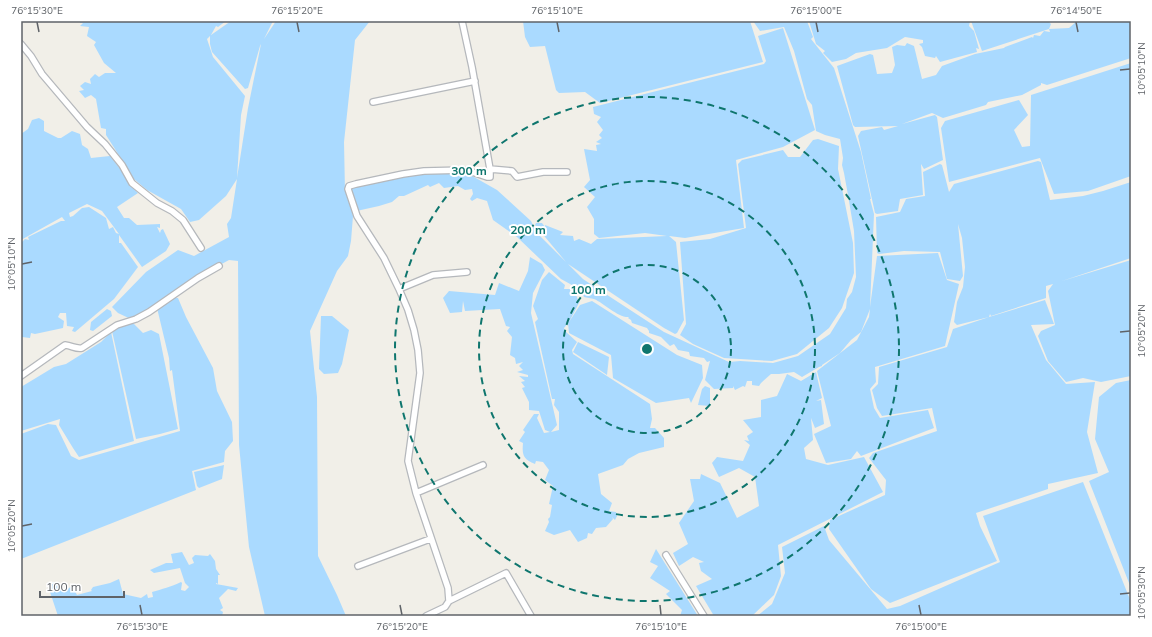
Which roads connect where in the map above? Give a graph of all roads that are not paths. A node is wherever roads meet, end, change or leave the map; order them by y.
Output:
1 (462, 21) edge
2 (21, 44) edge
3 (475, 81) junction
4 (373, 102) dead end
5 (490, 169) junction
6 (567, 172) dead end
7 (201, 248) dead end
8 (219, 266) dead end
9 (467, 272) dead end
10 (399, 288) junction
11 (21, 376) edge
12 (483, 464) dead end
13 (416, 493) junction
14 (430, 539) junction
15 (666, 555) dead end
16 (358, 566) dead end
17 (449, 601) junction
18 (426, 616) edge
19 (531, 616) edge
20 (704, 616) edge

1 - 3 street
2 - 7 street
3 - 4 street
3 - 5 street
5 - 6 street
5 - 10 street
8 - 11 street
9 - 10 street
10 - 13 street
12 - 13 street
13 - 14 street
14 - 16 street
14 - 17 street
15 - 20 street
17 - 18 street
17 - 19 street

